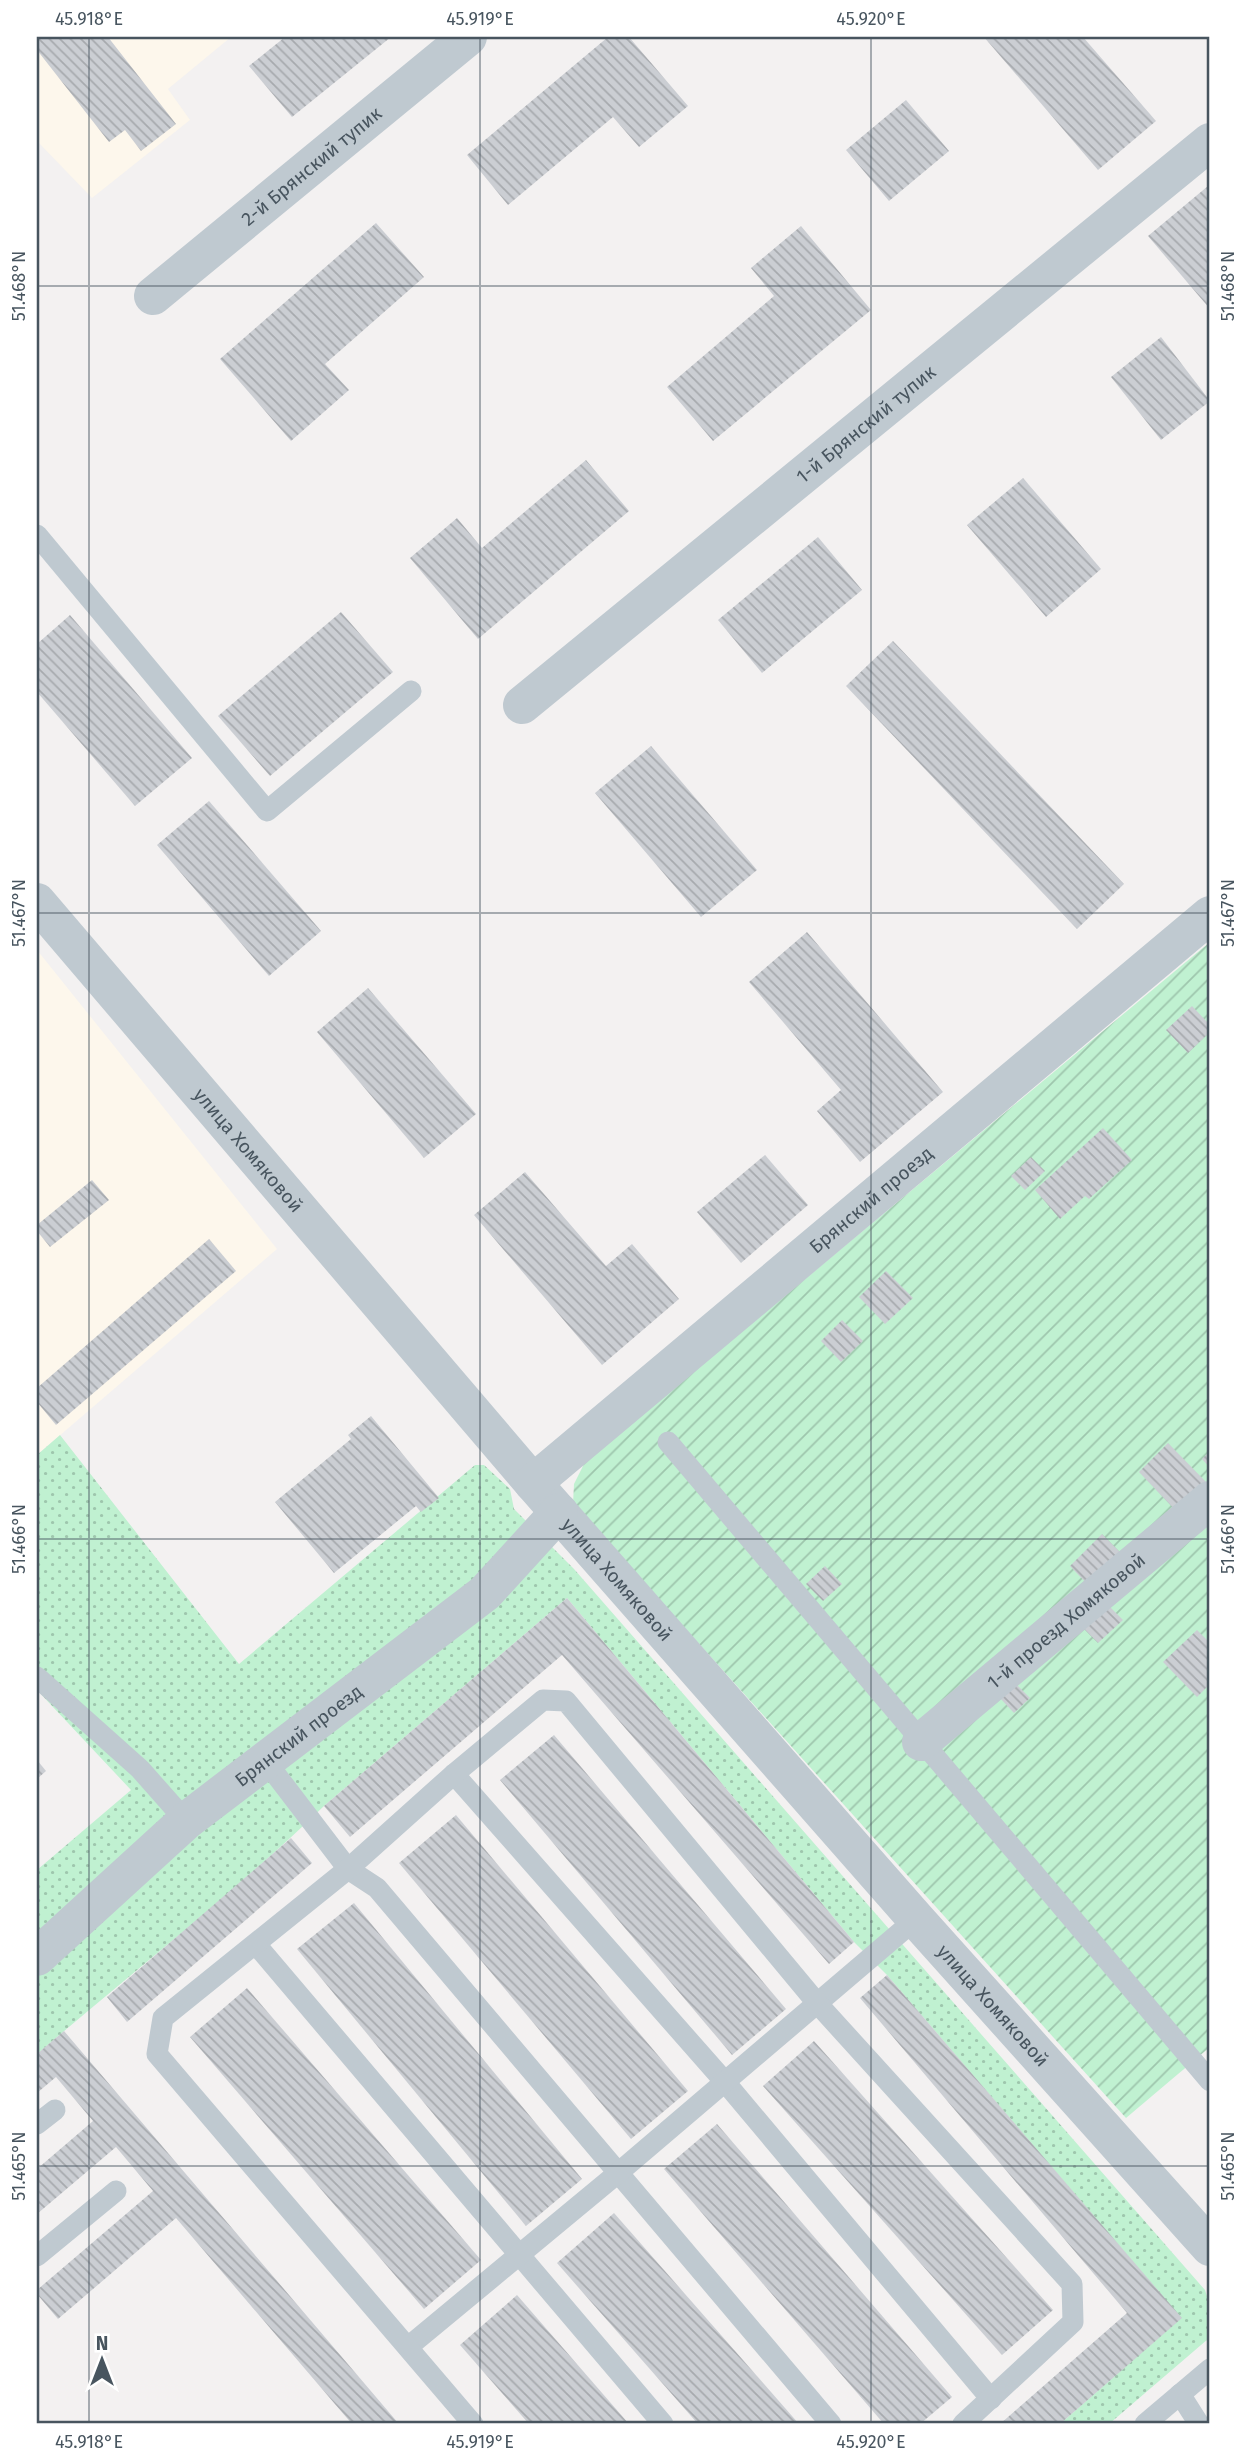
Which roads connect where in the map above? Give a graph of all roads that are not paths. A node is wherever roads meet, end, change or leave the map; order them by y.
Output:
1 (468, 37) edge
2 (1210, 142) edge
3 (153, 296) dead end
4 (37, 535) edge
5 (411, 691) dead end
6 (522, 705) dead end
7 (37, 902) edge
8 (1210, 915) edge
9 (668, 1442) dead end
10 (533, 1483) junction
11 (1210, 1500) edge
12 (559, 1512) junction
13 (37, 1677) edge
14 (921, 1742) junction
15 (264, 1759) junction
16 (454, 1774) junction
17 (186, 1821) junction
18 (348, 1869) junction
19 (916, 1919) junction
20 (259, 1948) dead end
21 (37, 1957) edge
22 (817, 2003) junction
23 (1210, 2081) edge
24 (725, 2082) junction
25 (54, 2110) dead end
26 (37, 2124) edge
27 (618, 2173) junction
28 (116, 2191) dead end
29 (1210, 2247) edge
30 (518, 2255) junction
31 (37, 2256) edge
32 (408, 2347) junction
33 (1210, 2368) edge
34 (1180, 2394) junction
35 (991, 2399) junction
36 (473, 2424) edge
37 (663, 2424) edge
38 (831, 2424) edge
39 (963, 2424) edge
40 (1146, 2424) edge
41 (1199, 2424) edge

1 - 3 street, 2-й Брянский тупик
2 - 6 street, 1-й Брянский тупик
4 - 5 lane
7 - 10 street, улица Хомяковой
8 - 10 street, Брянский проезд
9 - 14 lane
10 - 12 street, улица Хомяковой
11 - 14 street, 1-й проезд Хомяковой
12 - 15 street, Брянский проезд
12 - 19 street, улица Хомяковой
13 - 17 lane
14 - 23 lane
15 - 17 street, Брянский проезд
15 - 18 lane
16 - 18 lane
16 - 22 lane
16 - 24 lane
17 - 21 street, Брянский проезд
18 - 27 lane
18 - 32 lane
19 - 22 lane
19 - 29 street, улица Хомяковой
20 - 30 lane
22 - 24 lane
22 - 35 lane
24 - 27 lane
24 - 35 lane
25 - 26 lane
27 - 30 lane
27 - 38 lane
28 - 31 lane
30 - 32 lane
30 - 37 lane
32 - 36 lane
33 - 34 lane
34 - 40 lane
34 - 41 lane
35 - 39 lane

